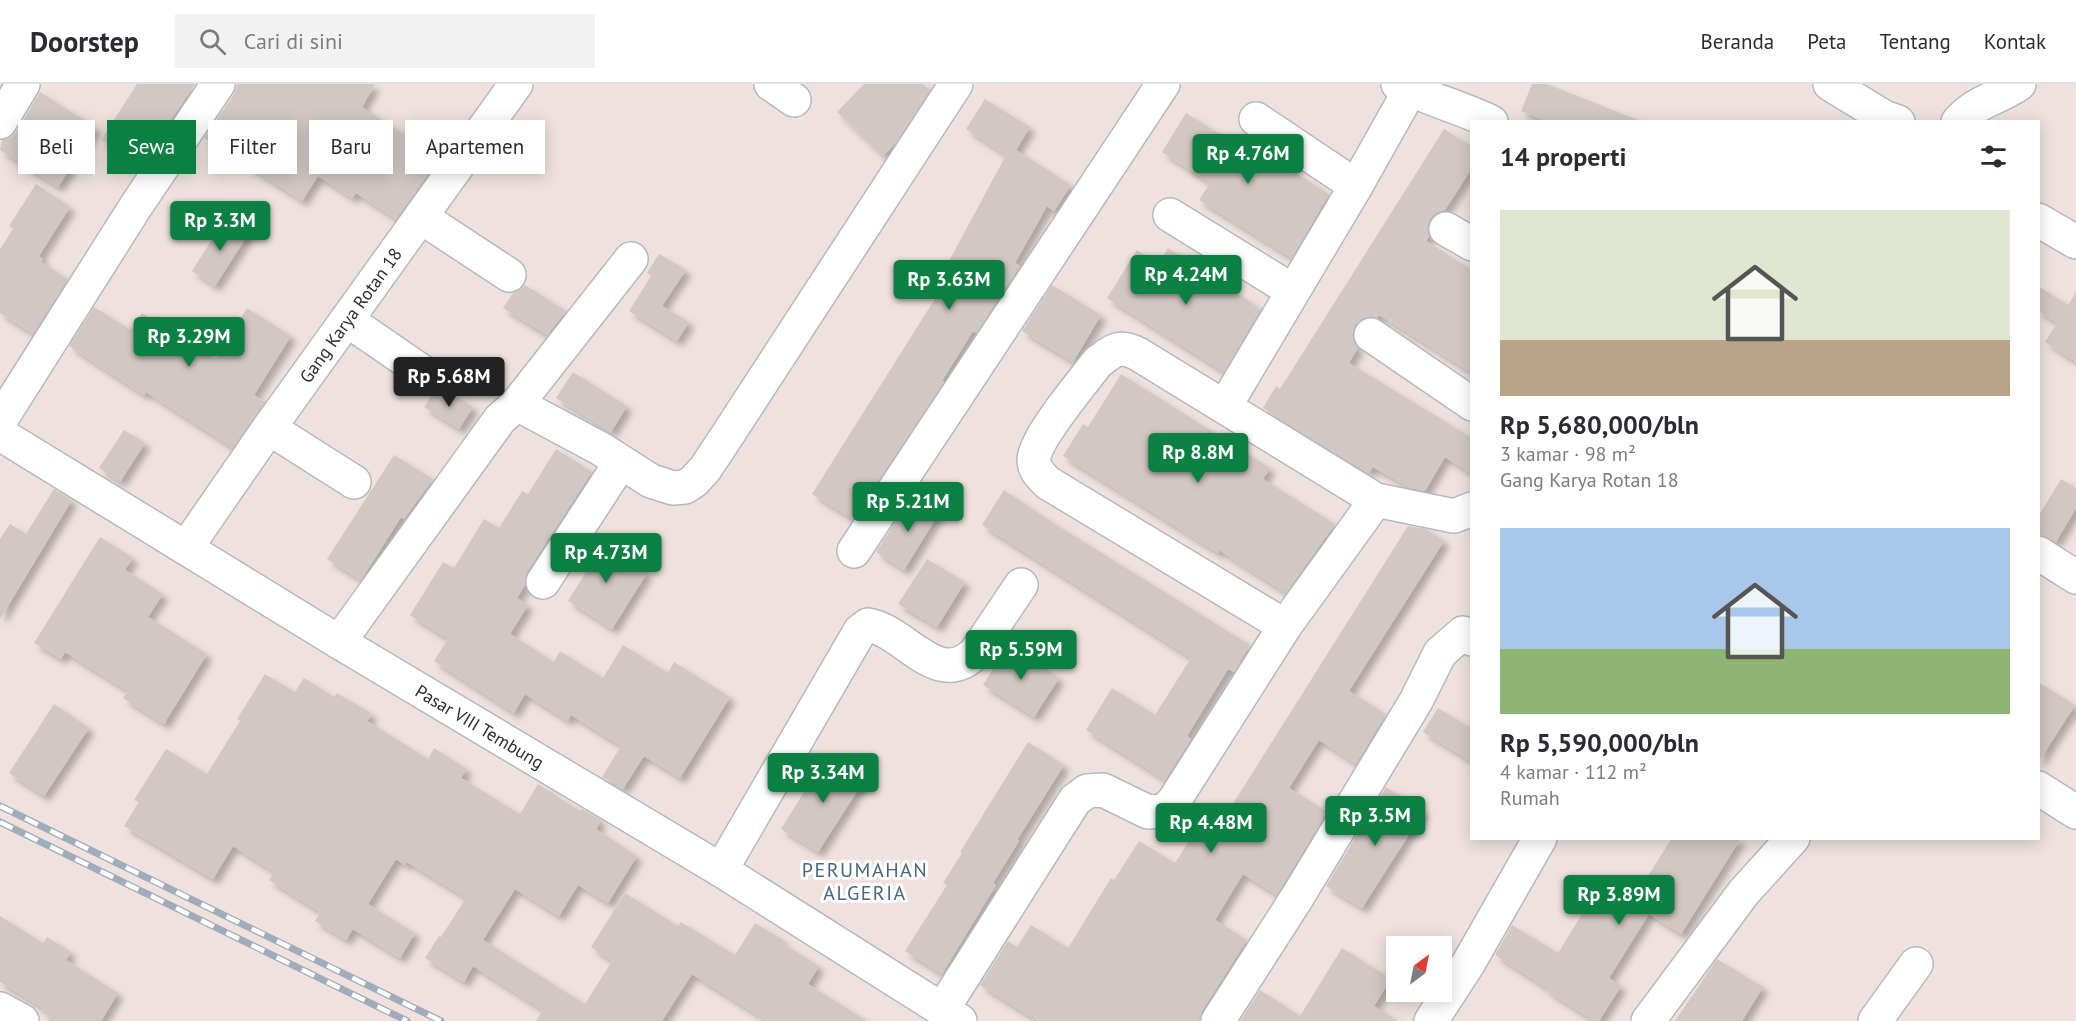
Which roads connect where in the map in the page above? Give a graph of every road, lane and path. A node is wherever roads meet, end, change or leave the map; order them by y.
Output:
1 (23, 84) edge
2 (218, 84) edge
3 (516, 84) edge
4 (956, 84) edge
5 (1163, 84) edge
6 (1830, 84) edge
7 (2019, 84) edge
8 (1404, 87) edge
9 (1256, 119) dead end
10 (1487, 120) edge
11 (1892, 120) edge
12 (1959, 120) edge
13 (0, 122) edge
14 (1356, 186) junction
15 (1170, 215) dead end
16 (421, 217) junction
17 (2040, 221) edge
18 (2076, 242) edge
19 (631, 259) dead end
20 (509, 275) dead end
21 (1293, 291) junction
22 (347, 320) junction
23 (1371, 335) dead end
24 (430, 377) dead end
25 (1470, 403) edge
26 (517, 404) junction
27 (1225, 406) junction
28 (0, 421) edge
29 (269, 428) junction
30 (0, 434) edge
31 (621, 462) junction
32 (354, 482) dead end
33 (1376, 500) junction
34 (1470, 510) edge
35 (186, 548) junction
36 (854, 551) dead end
37 (2040, 554) edge
38 (2076, 577) edge
39 (543, 582) dead end
40 (1021, 585) dead end
41 (1286, 626) junction
42 (1470, 638) edge
43 (339, 642) junction
44 (2040, 789) edge
45 (2076, 812) edge
46 (1539, 840) edge
47 (1791, 840) edge
48 (721, 870) junction
49 (1916, 964) dead end
50 (0, 1009) edge
51 (951, 1016) edge
52 (22, 1021) edge
53 (1218, 1021) edge
54 (1431, 1021) edge
55 (1648, 1021) edge
56 (1875, 1021) edge

1 - 13 street
2 - 28 street
3 - 16 street, Gang Karya Rotan 18
4 - 31 street
5 - 36 street
6 - 11 street
7 - 12 street
8 - 10 street
8 - 14 street
9 - 14 street
14 - 21 street
15 - 21 street
16 - 20 street
16 - 22 street, Gang Karya Rotan 18
17 - 18 street
19 - 26 street
21 - 27 street
22 - 24 street
22 - 29 street, Gang Karya Rotan 18
23 - 25 street
26 - 31 street
26 - 43 street
27 - 33 street
27 - 41 street
29 - 32 street
29 - 35 street, Gang Karya Rotan 18
30 - 35 street, Pasar VIII Tembung
31 - 39 street
33 - 34 street
33 - 41 street
35 - 43 street, Pasar VIII Tembung
37 - 38 street
40 - 48 street
41 - 51 street
42 - 53 street
43 - 48 street, Pasar VIII Tembung
44 - 45 street
46 - 54 street
47 - 55 street
48 - 51 street, Pasar VIII Tembung
49 - 56 street
50 - 52 street

